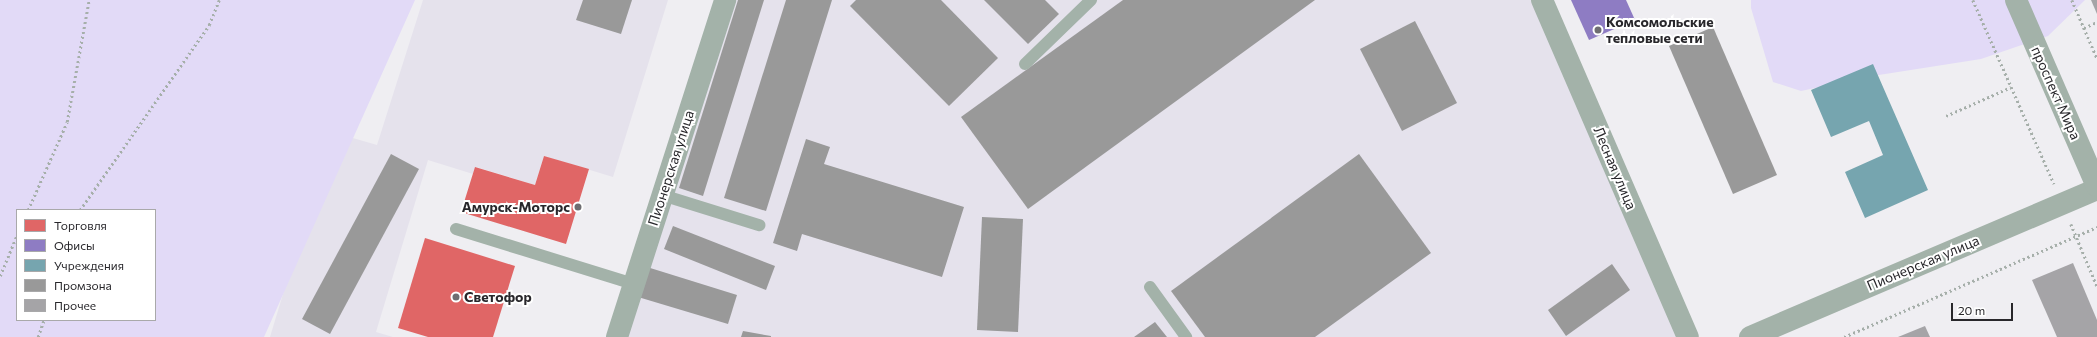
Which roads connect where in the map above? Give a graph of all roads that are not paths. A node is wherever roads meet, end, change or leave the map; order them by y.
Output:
1 (725, 0) edge
2 (1091, 0) edge
3 (1542, 0) edge
4 (2016, 0) edge
5 (1025, 64) dead end
6 (2097, 186) edge
7 (2097, 189) edge
8 (662, 195) junction
9 (760, 225) dead end
10 (456, 229) dead end
11 (634, 284) junction
12 (1150, 287) dead end
13 (617, 337) edge
14 (1186, 337) edge
15 (1688, 337) edge
16 (1750, 337) edge

1 - 8 street, Пионерская улица
2 - 5 lane
3 - 15 street, Лесная улица
4 - 6 street, проспект Мира
7 - 16 street, Пионерская улица
8 - 9 lane
8 - 11 street, Пионерская улица
10 - 11 lane
11 - 13 street, Пионерская улица
12 - 14 lane

